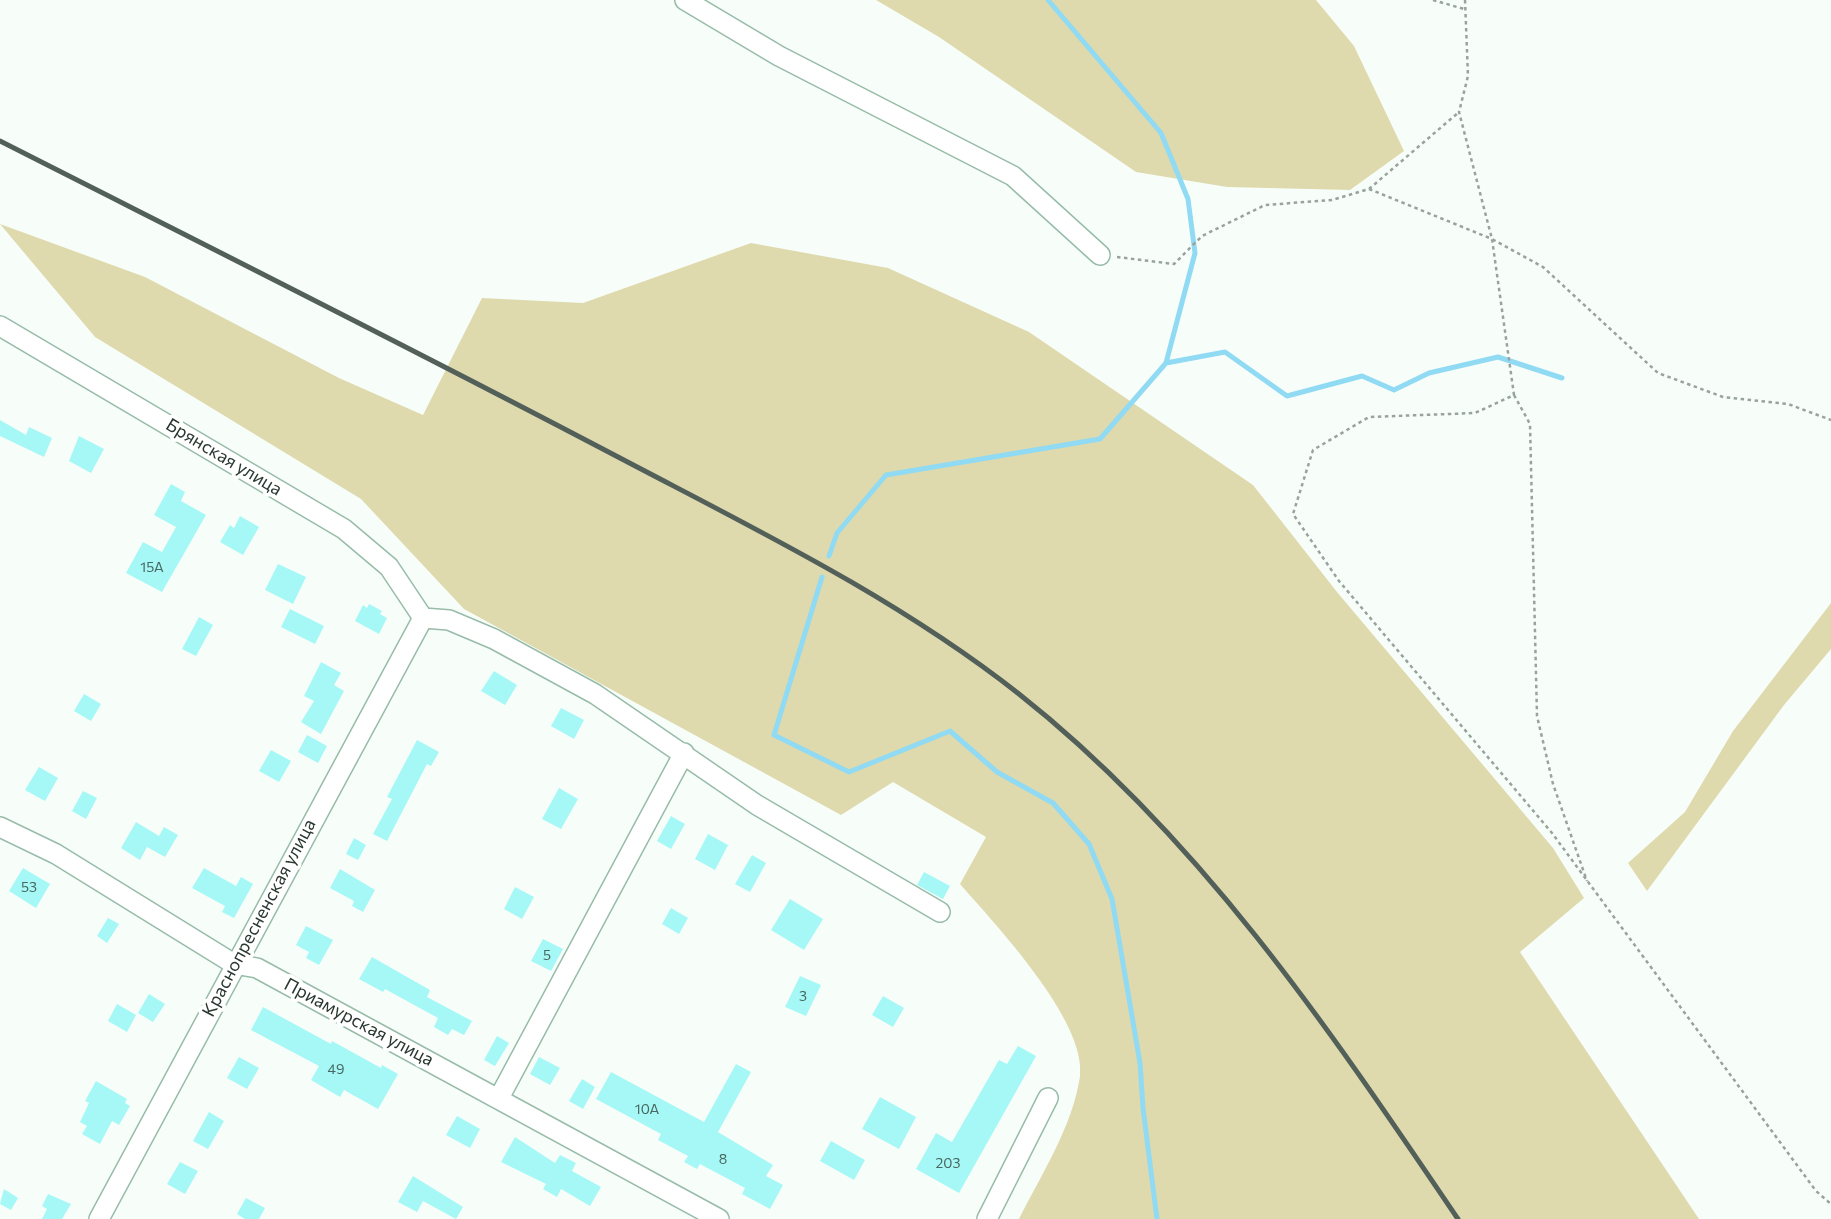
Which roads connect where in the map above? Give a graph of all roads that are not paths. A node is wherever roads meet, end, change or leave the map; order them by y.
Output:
1 (685, 0) edge
2 (1100, 255) road end
3 (0, 326) edge
4 (423, 618) junction
5 (684, 752) junction
6 (0, 827) edge
7 (940, 912) dead end
8 (234, 964) junction
9 (499, 1098) junction
10 (1048, 1098) dead end
11 (99, 1219) edge
12 (719, 1219) edge
13 (987, 1219) edge

1 - 2 street
3 - 4 street, Брянская улица
4 - 5 street
4 - 8 street, Краснопресненская улица
5 - 7 street
5 - 9 street
6 - 8 street, Приамурская улица
8 - 9 street, Приамурская улица
8 - 11 street, Краснопресненская улица
9 - 12 street, Приамурская улица
10 - 13 street

